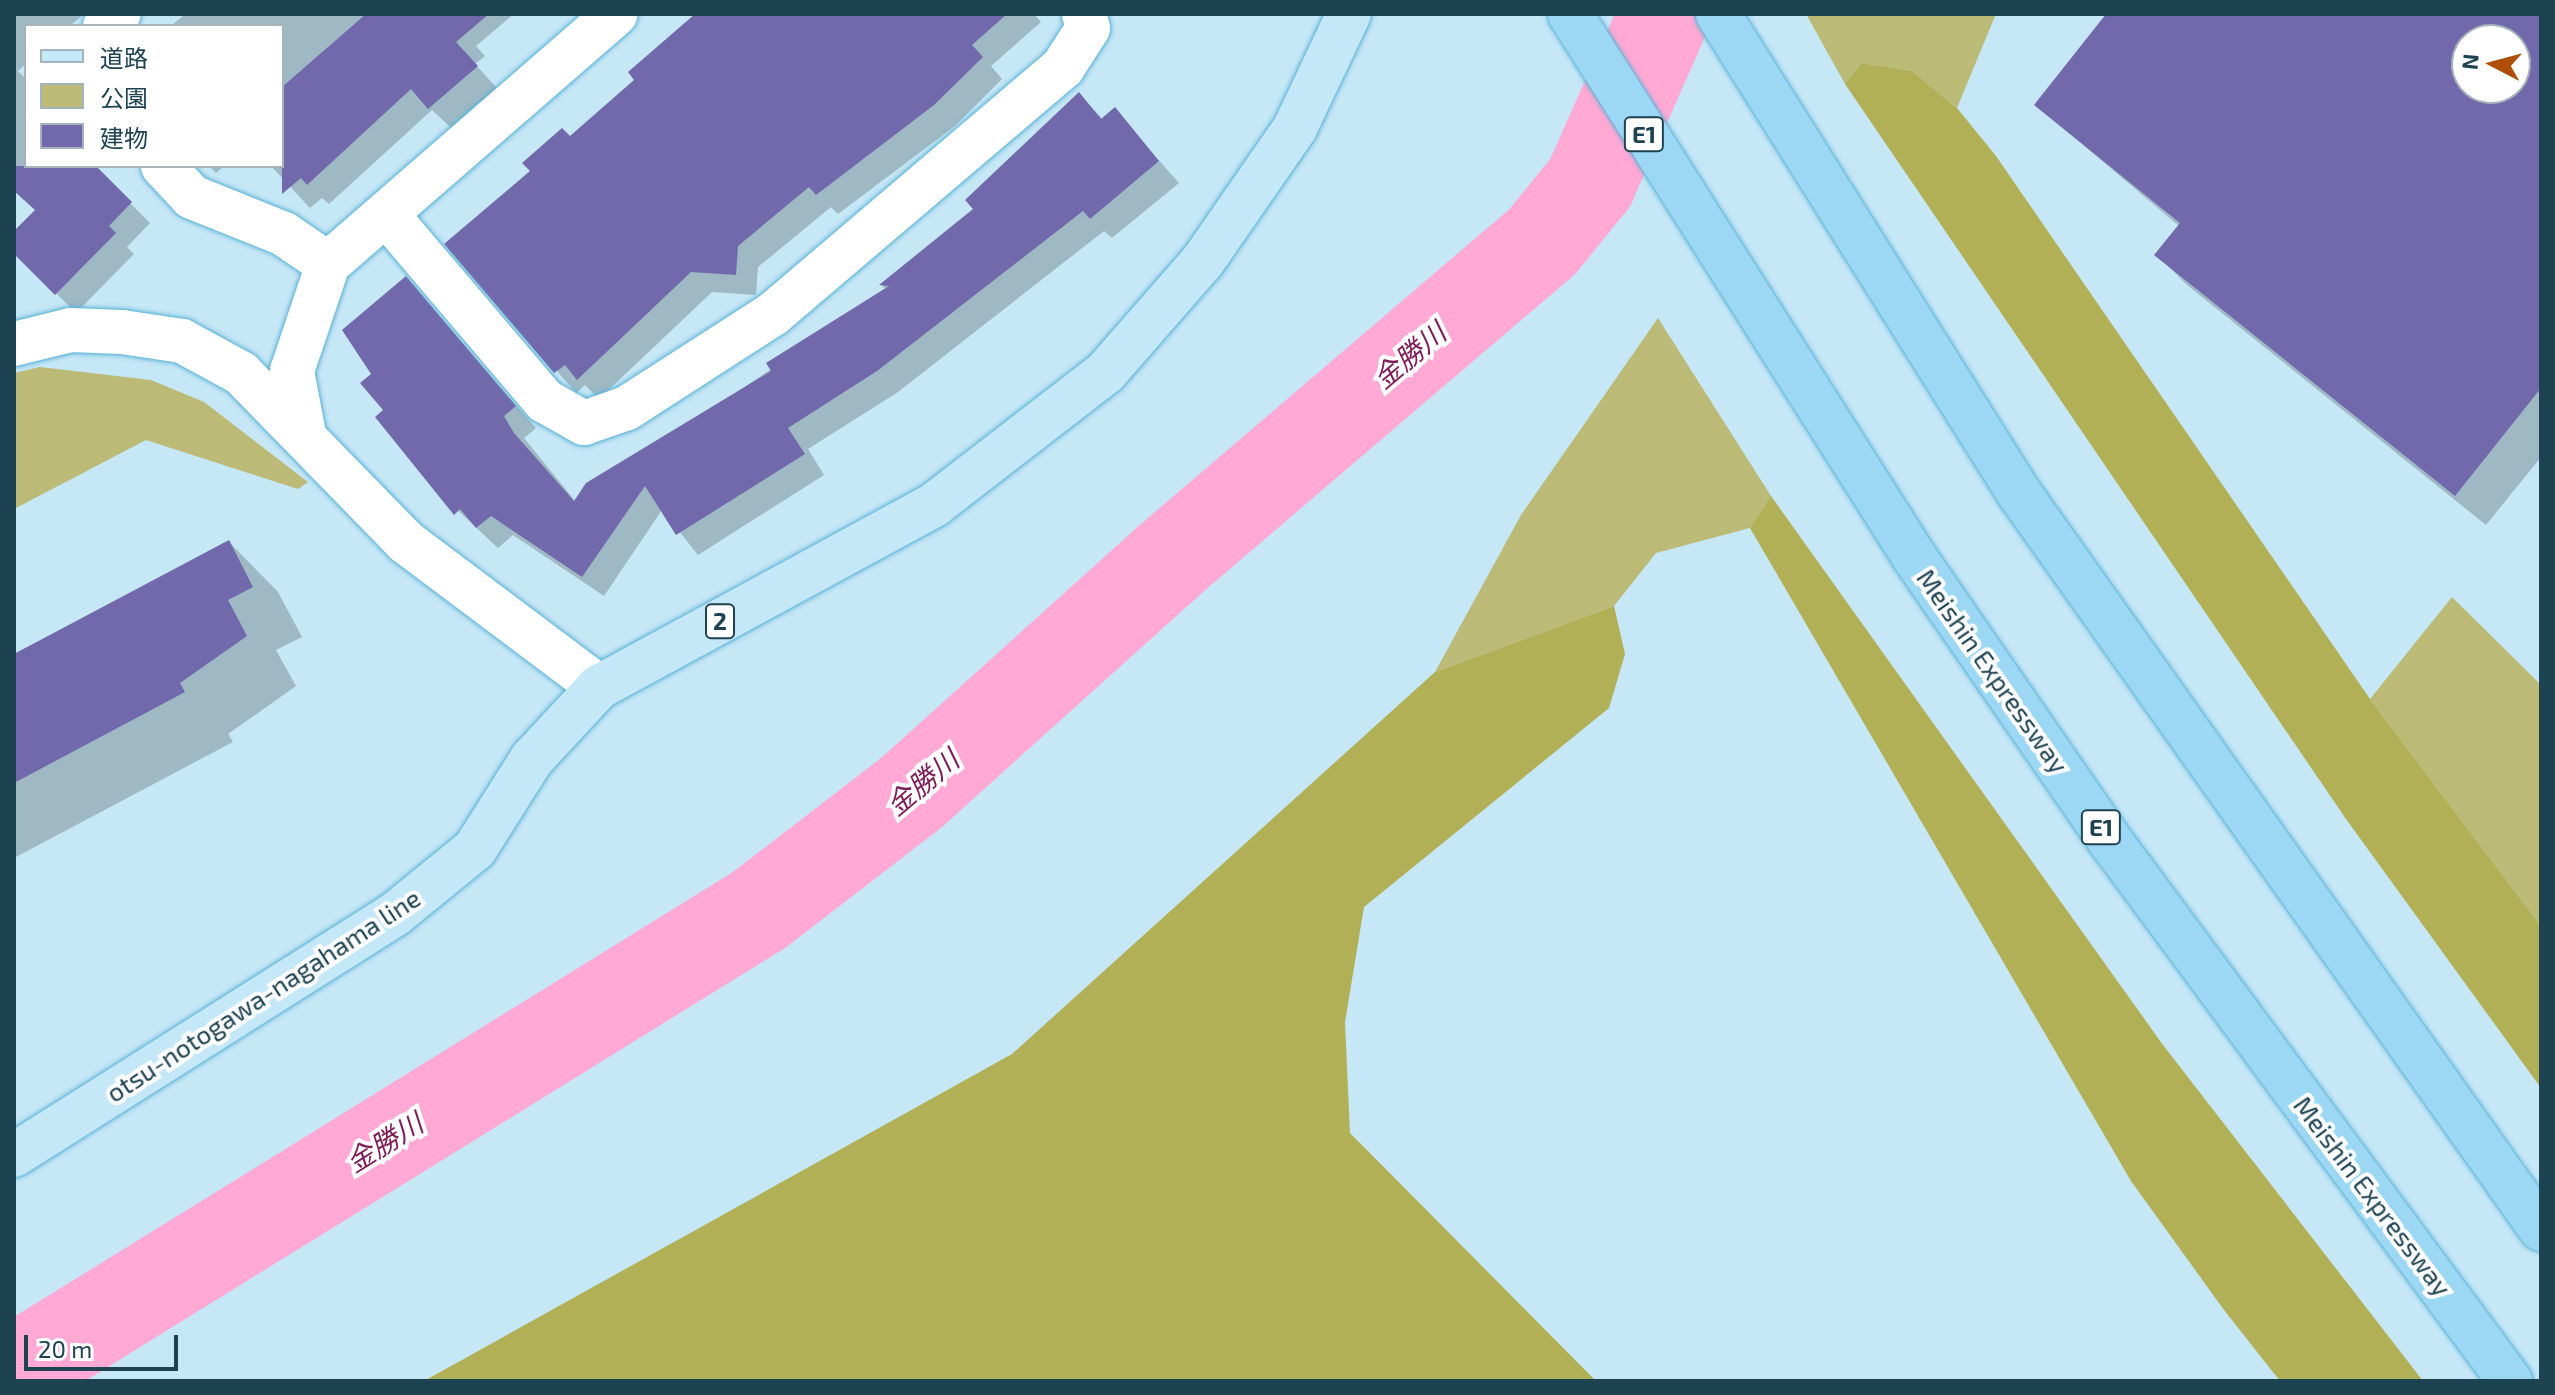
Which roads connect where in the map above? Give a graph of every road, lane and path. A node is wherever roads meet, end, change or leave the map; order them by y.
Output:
1 (616, 14) edge
2 (1084, 14) edge
3 (1349, 14) edge
4 (1570, 14) edge
5 (1718, 14) edge
6 (165, 168) edge
7 (387, 215) junction
8 (328, 264) junction
9 (14, 344) edge
10 (304, 434) junction
11 (599, 687) junction
12 (14, 1155) edge
13 (2541, 1229) edge
14 (2510, 1381) edge

1 - 7 street
2 - 7 street
3 - 11 main road, otsu-notogawa-nagahama line / 2
4 - 14 highway, Meishin Expressway / E1
5 - 13 highway
6 - 8 street
7 - 8 street
8 - 10 street
9 - 10 street
10 - 11 street
11 - 12 main road, otsu-notogawa-nagahama line / 2

